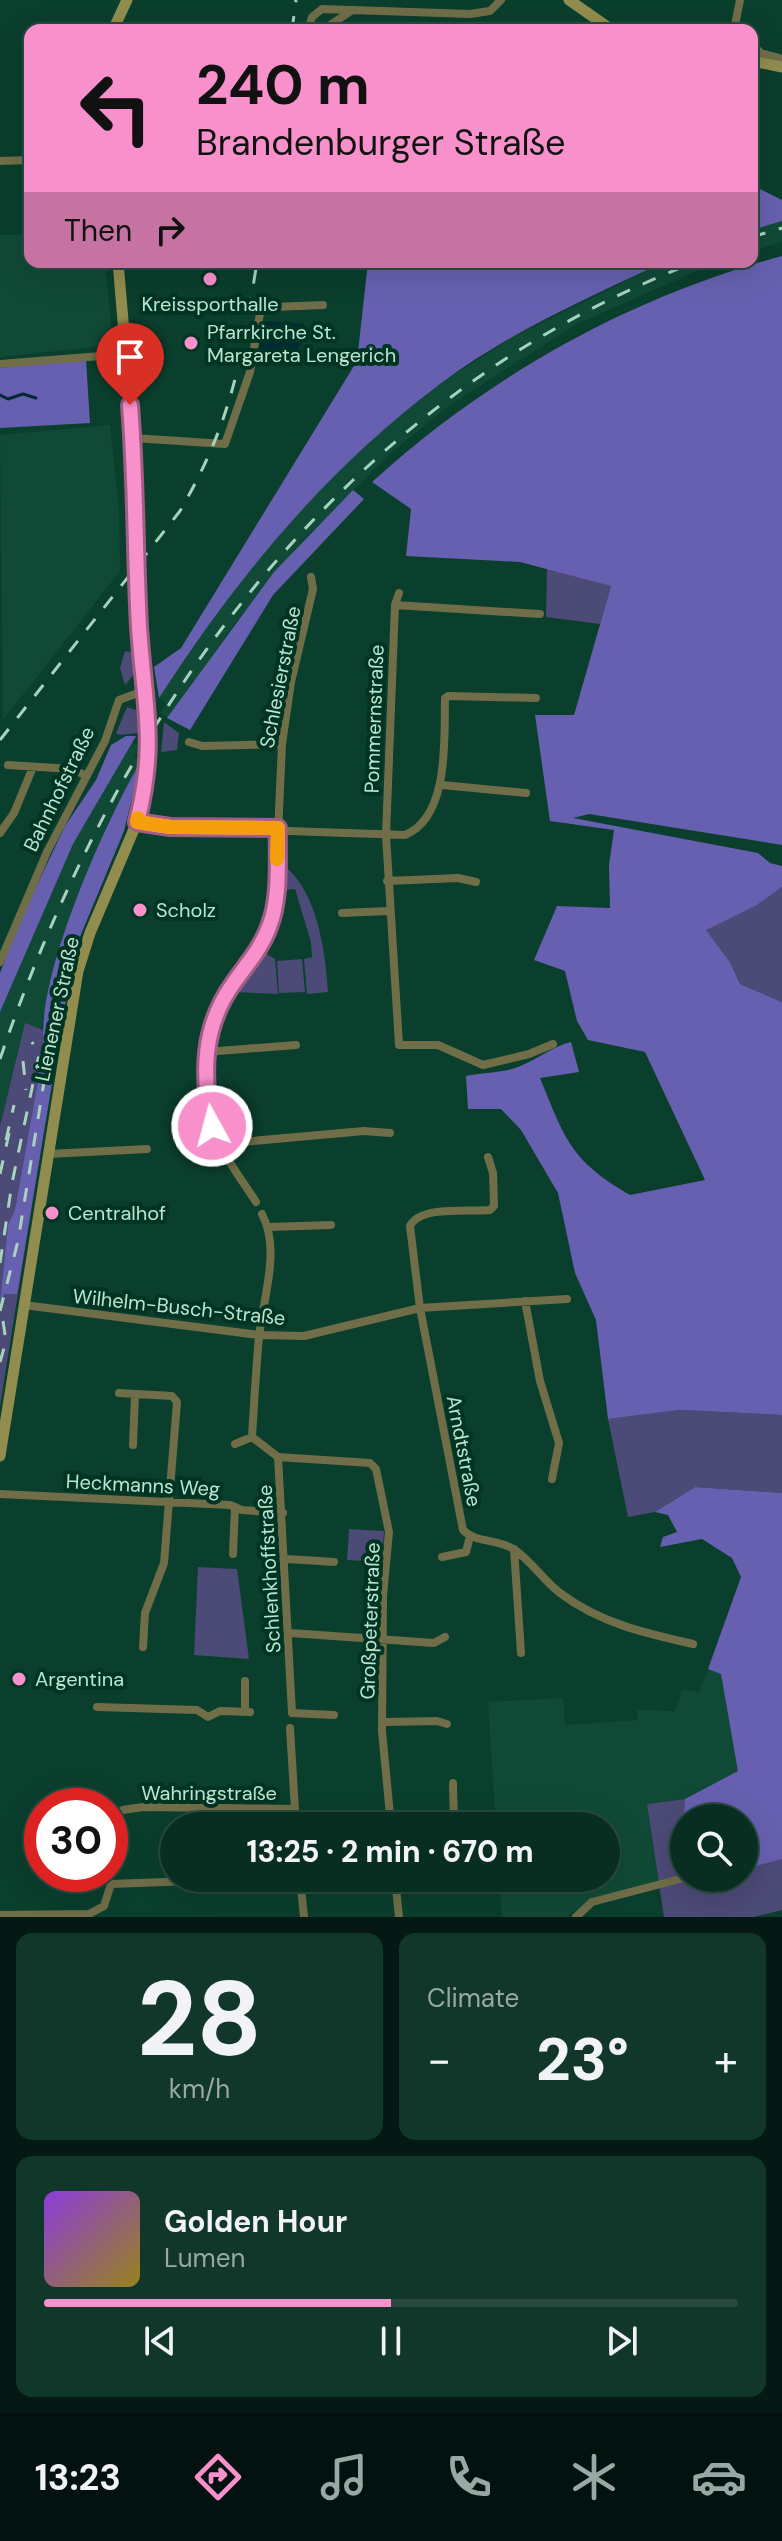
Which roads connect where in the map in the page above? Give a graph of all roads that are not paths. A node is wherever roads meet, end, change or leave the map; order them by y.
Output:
1 (127, 0) edge
2 (501, 0) edge
3 (569, 0) edge
4 (740, 0) edge
5 (351, 11) dead end
6 (116, 24) edge
7 (603, 24) edge
8 (735, 24) edge
9 (758, 50) edge
10 (782, 59) edge
11 (758, 62) edge
12 (782, 67) edge
13 (24, 160) edge
14 (0, 161) edge
15 (119, 268) edge
16 (323, 305) dead end
17 (126, 354) junction
18 (0, 364) edge
19 (133, 438) junction
20 (311, 577) dead end
21 (399, 593) dead end
22 (395, 605) junction
23 (540, 614) dead end
24 (146, 690) junction
25 (536, 698) dead end
26 (189, 742) dead end
27 (282, 744) junction
28 (8, 765) dead end
29 (33, 767) junction
30 (87, 776) junction
31 (442, 785) junction
32 (526, 793) dead end
33 (137, 822) junction
34 (278, 828) junction
35 (0, 833) edge
36 (386, 835) junction
37 (387, 881) junction
38 (476, 882) dead end
39 (388, 911) junction
40 (342, 913) dead end
41 (0, 962) edge
42 (553, 1044) dead end
43 (296, 1045) dead end
44 (206, 1052) junction
45 (390, 1133) dead end
46 (219, 1144) junction
47 (147, 1149) dead end
48 (48, 1154) junction
49 (488, 1157) dead end
50 (256, 1202) dead end
51 (262, 1214) dead end
52 (331, 1225) dead end
53 (269, 1227) junction
54 (567, 1299) dead end
55 (525, 1301) junction
56 (24, 1305) junction
57 (420, 1308) junction
58 (259, 1335) junction
59 (119, 1393) dead end
60 (135, 1394) junction
61 (252, 1437) junction
62 (235, 1444) dead end
63 (133, 1445) dead end
64 (0, 1456) edge
65 (278, 1457) junction
66 (552, 1479) dead end
67 (0, 1494) edge
68 (168, 1502) junction
69 (235, 1507) junction
70 (283, 1513) junction
71 (470, 1536) junction
72 (514, 1549) junction
73 (233, 1554) dead end
74 (442, 1557) dead end
75 (287, 1559) junction
76 (334, 1562) dead end
77 (290, 1633) junction
78 (445, 1637) dead end
79 (382, 1639) junction
80 (693, 1644) dead end
81 (143, 1647) dead end
82 (521, 1653) dead end
83 (245, 1681) dead end
84 (97, 1707) dead end
85 (334, 1715) dead end
86 (385, 1722) junction
87 (447, 1724) dead end
88 (290, 1728) dead end
89 (453, 1783) dead end
90 (128, 1809) edge
91 (295, 1809) junction
92 (295, 1812) edge
93 (389, 1812) edge
94 (454, 1812) edge
95 (160, 1882) edge
96 (670, 1882) edge
97 (301, 1892) edge
98 (396, 1892) edge
99 (0, 1915) edge
100 (304, 1917) edge
101 (399, 1917) edge
102 (576, 1917) edge

1 - 6 street
2 - 5 street
3 - 7 street
4 - 8 street
9 - 10 street
11 - 12 street
13 - 14 street
15 - 17 street
16 - 19 street
17 - 18 street
17 - 19 street
19 - 24 street
20 - 27 street, Schlesierstraße
21 - 22 street, Pommernstraße
22 - 23 street
22 - 36 street, Pommernstraße
24 - 30 street, Bahnhofstraße
24 - 33 street, Lienener Straße
25 - 31 street
26 - 27 street
27 - 34 street, Schlesierstraße
28 - 29 street
29 - 30 street
29 - 35 street
30 - 41 street, Bahnhofstraße
31 - 32 street
31 - 36 street
33 - 34 street
33 - 48 street, Lienener Straße
34 - 36 street
34 - 44 street, Schlesierstraße
36 - 37 street, Pommernstraße
37 - 38 street
37 - 39 street, Pommernstraße
39 - 40 street
39 - 42 street, Pommernstraße
43 - 44 street
44 - 46 street, Schlesierstraße
45 - 46 street
46 - 50 street, Schlesierstraße
47 - 48 street
48 - 56 street, Lienener Straße
49 - 57 street, Arndtstraße
51 - 53 street
52 - 53 street
53 - 58 street
54 - 55 street, Wilhelm-Busch-Straße
55 - 57 street, Wilhelm-Busch-Straße
55 - 66 street
56 - 58 street, Wilhelm-Busch-Straße
56 - 64 street, Lienener Straße
57 - 58 street, Wilhelm-Busch-Straße
57 - 71 street, Arndtstraße
58 - 61 street
59 - 60 street
60 - 63 street
60 - 68 street
61 - 62 street
61 - 65 street, Schlenkhoffstraße
65 - 70 street, Schlenkhoffstraße
65 - 79 street, Großpeterstraße
67 - 68 street, Heckmanns Weg
68 - 69 street, Heckmanns Weg
68 - 81 street
69 - 70 street, Heckmanns Weg
69 - 73 street
70 - 75 street, Schlenkhoffstraße
71 - 72 street, Arndtstraße
71 - 74 street
72 - 80 street, Arndtstraße
72 - 82 street
75 - 76 street
75 - 77 street, Schlenkhoffstraße
77 - 79 street
77 - 85 street, Schlenkhoffstraße
78 - 79 street
79 - 86 street, Großpeterstraße
83 - 84 street
86 - 87 street
86 - 93 street, Großpeterstraße
88 - 91 street
89 - 94 street
90 - 91 street, Wahringstraße
91 - 92 street
95 - 99 street
96 - 102 street
97 - 100 street
98 - 101 street

